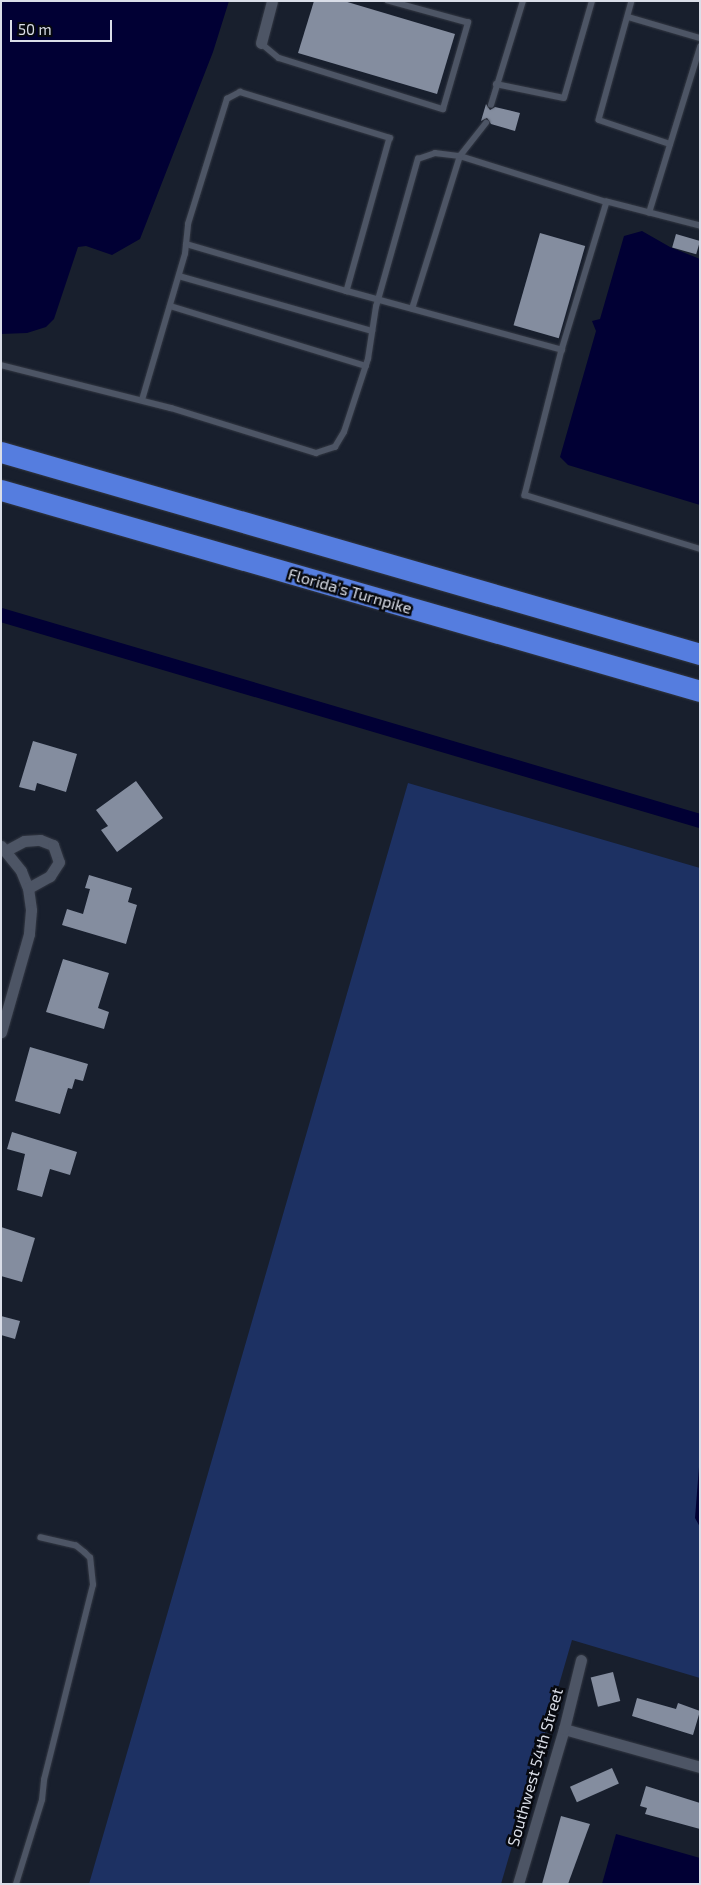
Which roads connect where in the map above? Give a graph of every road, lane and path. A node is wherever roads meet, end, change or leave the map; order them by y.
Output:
1 (272, 1) edge
2 (388, 1) edge
3 (522, 1) edge
4 (592, 1) edge
5 (632, 1) edge
6 (628, 17) junction
7 (700, 38) edge
8 (260, 44) joint
9 (700, 47) edge
10 (496, 84) junction
11 (491, 106) dead end
12 (486, 123) dead end
13 (670, 144) junction
14 (460, 156) junction
15 (607, 202) junction
16 (649, 213) junction
17 (700, 226) edge
18 (186, 244) junction
19 (179, 276) junction
20 (346, 291) junction
21 (378, 299) junction
22 (170, 306) junction
23 (412, 309) junction
24 (372, 332) junction
25 (562, 350) junction
26 (1, 365) edge
27 (366, 366) junction
28 (142, 400) junction
29 (1, 452) edge
30 (1, 490) edge
31 (700, 549) edge
32 (700, 654) edge
33 (700, 691) edge
34 (4, 848) edge
35 (28, 888) junction
36 (1, 1032) edge
37 (41, 1538) dead end
38 (581, 1660) dead end
39 (564, 1729) junction
40 (700, 1767) edge
41 (16, 1884) edge
42 (518, 1884) edge

1 - 8 street
2 - 8 lane
3 - 10 lane
4 - 10 lane
5 - 6 lane
6 - 7 lane
6 - 13 lane
9 - 13 lane
10 - 11 lane
12 - 14 lane
13 - 16 lane
14 - 15 lane
14 - 21 lane
14 - 23 lane
15 - 16 lane
15 - 25 lane
16 - 17 lane
18 - 19 lane
18 - 20 lane
18 - 20 lane
19 - 22 lane
19 - 24 lane
20 - 21 lane
21 - 23 lane
21 - 24 lane
22 - 27 lane
22 - 28 lane
23 - 25 lane
24 - 27 lane
25 - 31 lane
26 - 28 lane
27 - 28 lane
29 - 32 highway
30 - 33 highway, Florida's Turnpike
34 - 35 street
34 - 35 street
35 - 36 street
37 - 41 lane
38 - 39 street, Southwest 54th Street
39 - 40 street
39 - 42 street, Southwest 54th Street

